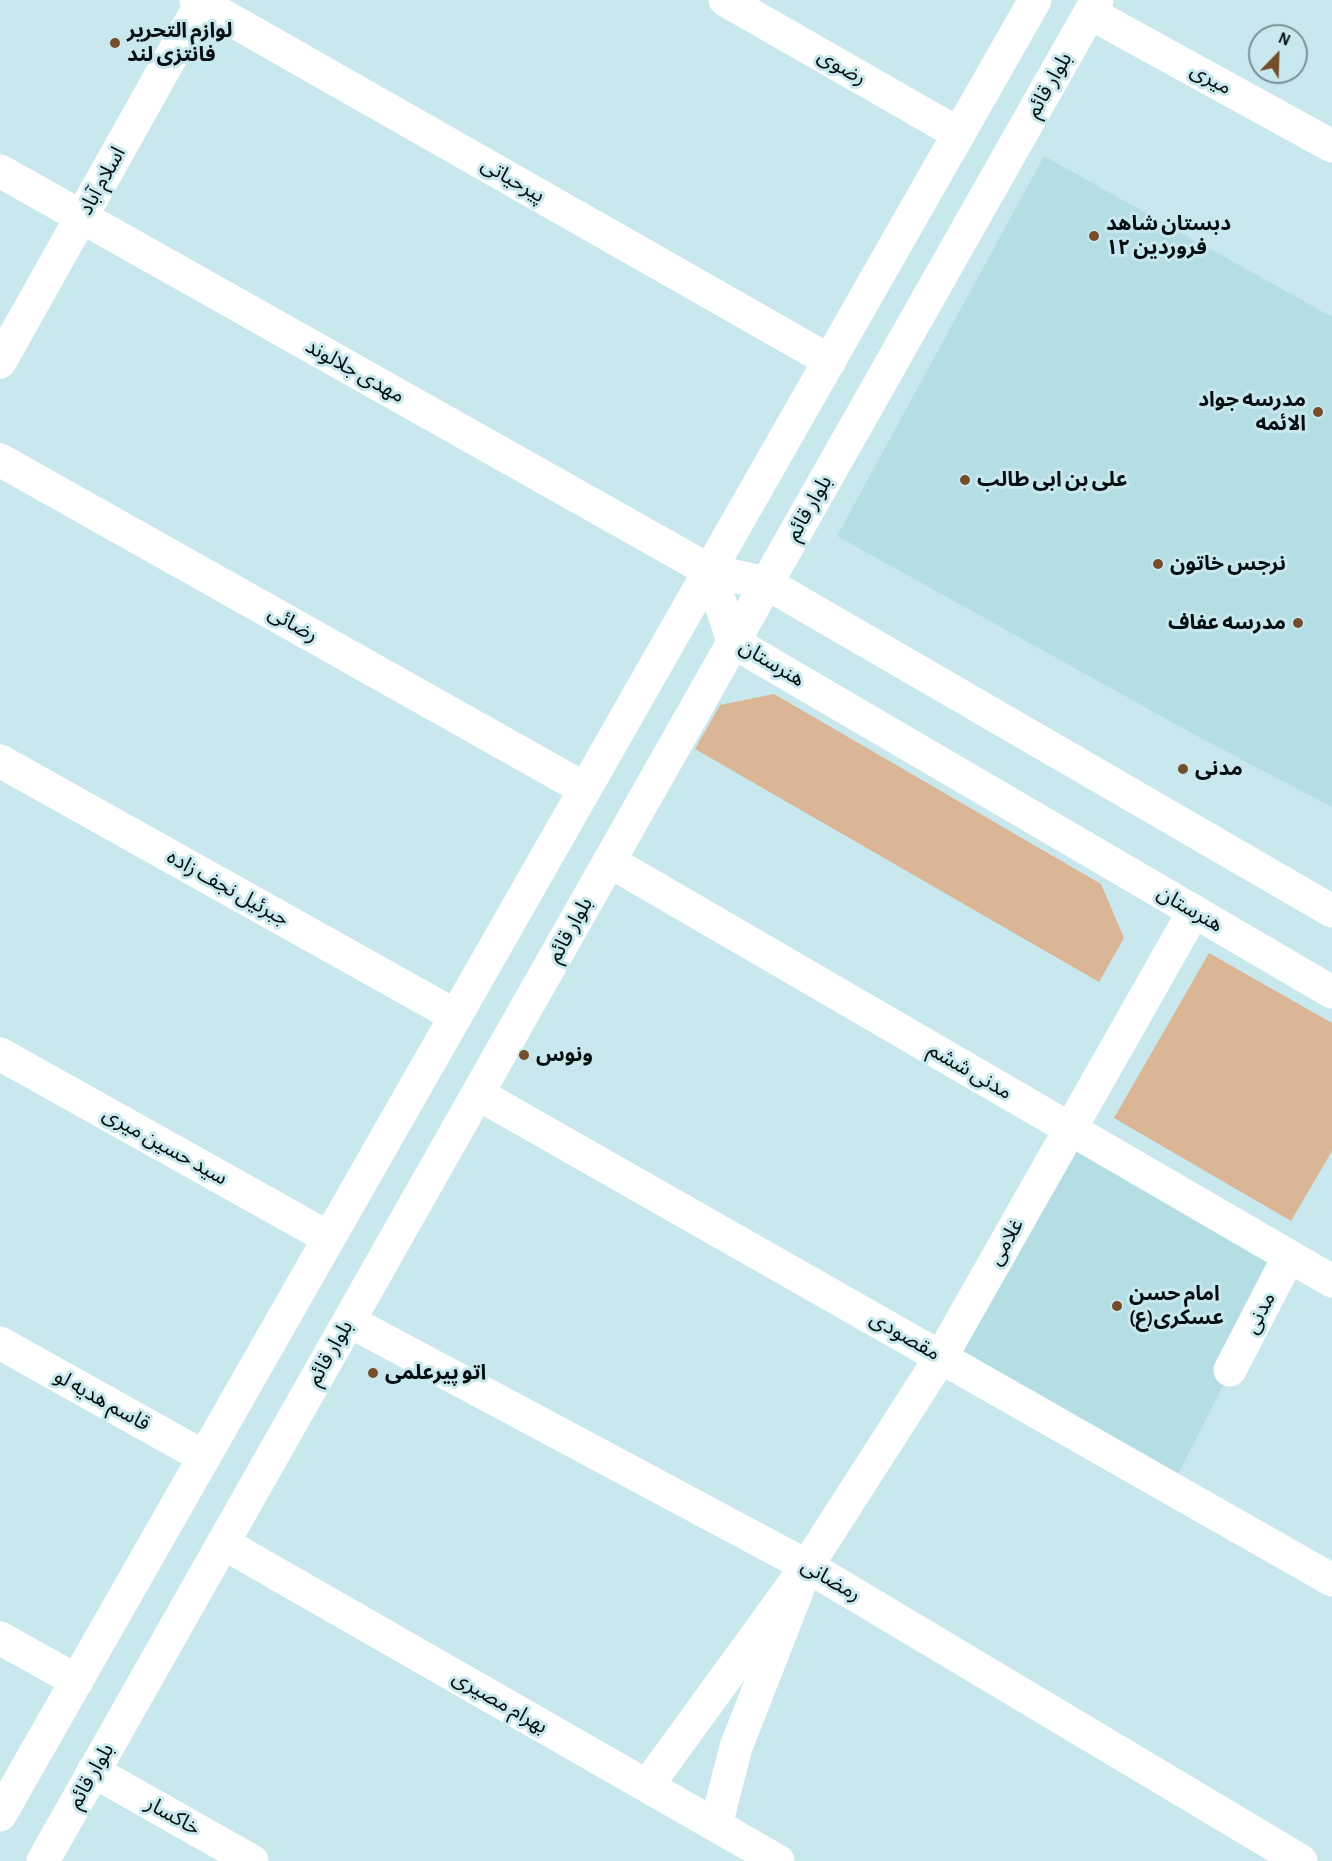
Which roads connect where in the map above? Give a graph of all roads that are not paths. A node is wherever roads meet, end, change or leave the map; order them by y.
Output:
1 (725, 0) edge
2 (1035, 0) edge
3 (200, 1) edge
4 (1094, 6) edge
5 (959, 134) junction
6 (1332, 146) edge
7 (0, 171) edge
8 (81, 217) junction
9 (830, 361) junction
10 (0, 362) edge
11 (0, 460) edge
12 (710, 571) junction
13 (766, 583) junction
14 (733, 642) junction
15 (0, 761) edge
16 (585, 789) junction
17 (609, 861) junction
18 (1194, 911) junction
19 (1332, 911) edge
20 (1332, 992) edge
21 (456, 1016) junction
22 (0, 1054) edge
23 (478, 1094) junction
24 (1070, 1129) junction
25 (329, 1238) junction
26 (1289, 1256) junction
27 (1332, 1281) edge
28 (349, 1321) junction
29 (0, 1343) edge
30 (941, 1357) junction
31 (1230, 1370) dead end
32 (204, 1457) junction
33 (223, 1543) junction
34 (807, 1566) junction
35 (1332, 1580) edge
36 (0, 1638) edge
37 (77, 1681) junction
38 (93, 1772) junction
39 (647, 1786) junction
40 (0, 1815) edge
41 (716, 1825) junction
42 (43, 1861) edge
43 (252, 1861) edge
44 (778, 1861) edge
45 (1300, 1861) edge

1 - 5 street, رضوی
2 - 5 street
3 - 8 street, اسلام آباد
3 - 9 street, پیرحیاتی
4 - 6 street, میری
4 - 13 street, بلوار قائم
5 - 9 street
7 - 8 street, مهدی جلالوند
8 - 10 street, اسلام آباد
8 - 12 street, مهدی جلالوند
9 - 12 street
11 - 16 street, رضائی
12 - 13 street
12 - 14 street, هنرستان
12 - 16 street
13 - 14 street, بلوار قائم
13 - 19 street
14 - 17 street, بلوار قائم
14 - 18 street, هنرستان
15 - 21 street, جبرئیل نجف زاده
16 - 21 street
17 - 23 street, بلوار قائم
17 - 24 street, مدنی ششم
18 - 20 street, هنرستان
18 - 24 street, غلامی
21 - 25 street
22 - 25 street, سید حسین میری
23 - 28 street, بلوار قائم
23 - 30 street, مقصودی
24 - 26 street, مدنی ششم
24 - 30 street, غلامی
25 - 32 street
26 - 27 street, مدنی ششم
26 - 31 street, مدنی
28 - 33 street, بلوار قائم
28 - 34 street, رمضانی
29 - 32 street, قاسم هدیه لو
30 - 34 street, غلامی
30 - 35 street, مقصودی
32 - 37 street
33 - 38 street, بلوار قائم
33 - 39 street, بهرام مصیری
34 - 39 street
34 - 41 street
34 - 45 street, رمضانی
36 - 37 street
37 - 40 street
38 - 42 street, بلوار قائم
38 - 43 street, خاکسار
39 - 41 street, بهرام مصیری
41 - 44 street, بهرام مصیری

